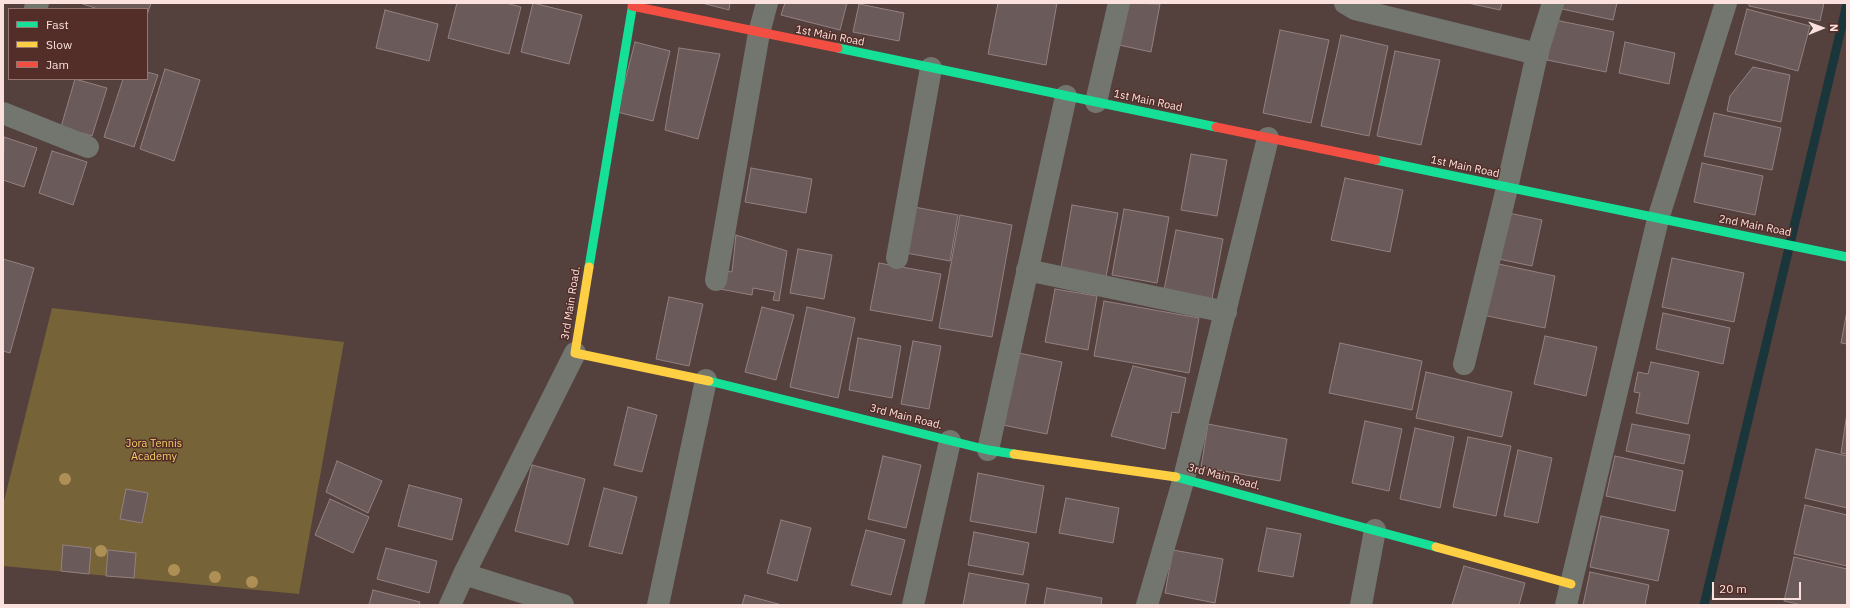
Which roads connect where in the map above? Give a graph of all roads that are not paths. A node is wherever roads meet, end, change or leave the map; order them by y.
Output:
1 (767, 3) edge
2 (1119, 3) edge
3 (1345, 3) edge
4 (1553, 3) edge
5 (1726, 3) edge
6 (632, 4) edge
7 (759, 34) junction
8 (1537, 54) junction
9 (931, 68) junction
10 (1066, 96) junction
11 (1096, 102) junction
12 (3, 113) edge
13 (1268, 138) junction
14 (88, 148) dead end
15 (1507, 188) junction
16 (1658, 219) junction
17 (1847, 257) edge
18 (897, 258) dead end
19 (1027, 270) junction
20 (716, 280) dead end
21 (1226, 312) junction
22 (575, 353) junction
23 (1464, 364) dead end
24 (706, 380) junction
25 (950, 441) junction
26 (988, 450) junction
27 (1184, 478) junction
28 (1375, 530) junction
29 (464, 574) junction
30 (1568, 595) edge
31 (551, 604) edge
32 (450, 605) edge
33 (658, 605) edge
34 (913, 605) edge
35 (1147, 605) edge
36 (1361, 605) edge

1 - 7 street
2 - 11 street
3 - 8 street
4 - 8 street
5 - 16 street
6 - 7 street, 1st Main Road
6 - 22 street, 3rd Main Road.
7 - 9 street, 1st Main Road
7 - 20 street
8 - 15 street
9 - 10 street, 1st Main Road
9 - 18 street
10 - 11 street, 1st Main Road
10 - 19 street
11 - 13 street, 1st Main Road
12 - 14 street
13 - 15 street, 1st Main Road
13 - 21 street
15 - 16 street, 1st Main Road
15 - 23 street
16 - 17 street, 2nd Main Road
16 - 30 street
19 - 21 street
19 - 26 street
21 - 27 street
22 - 24 street, 3rd Main Road.
22 - 29 street
24 - 25 street, 3rd Main Road.
24 - 33 street
25 - 26 street, 3rd Main Road.
25 - 34 street
26 - 27 street, 3rd Main Road.
27 - 28 street, 3rd Main Road.
27 - 35 street
28 - 30 street, 3rd Main Road.
28 - 36 street
29 - 31 street
29 - 32 street

